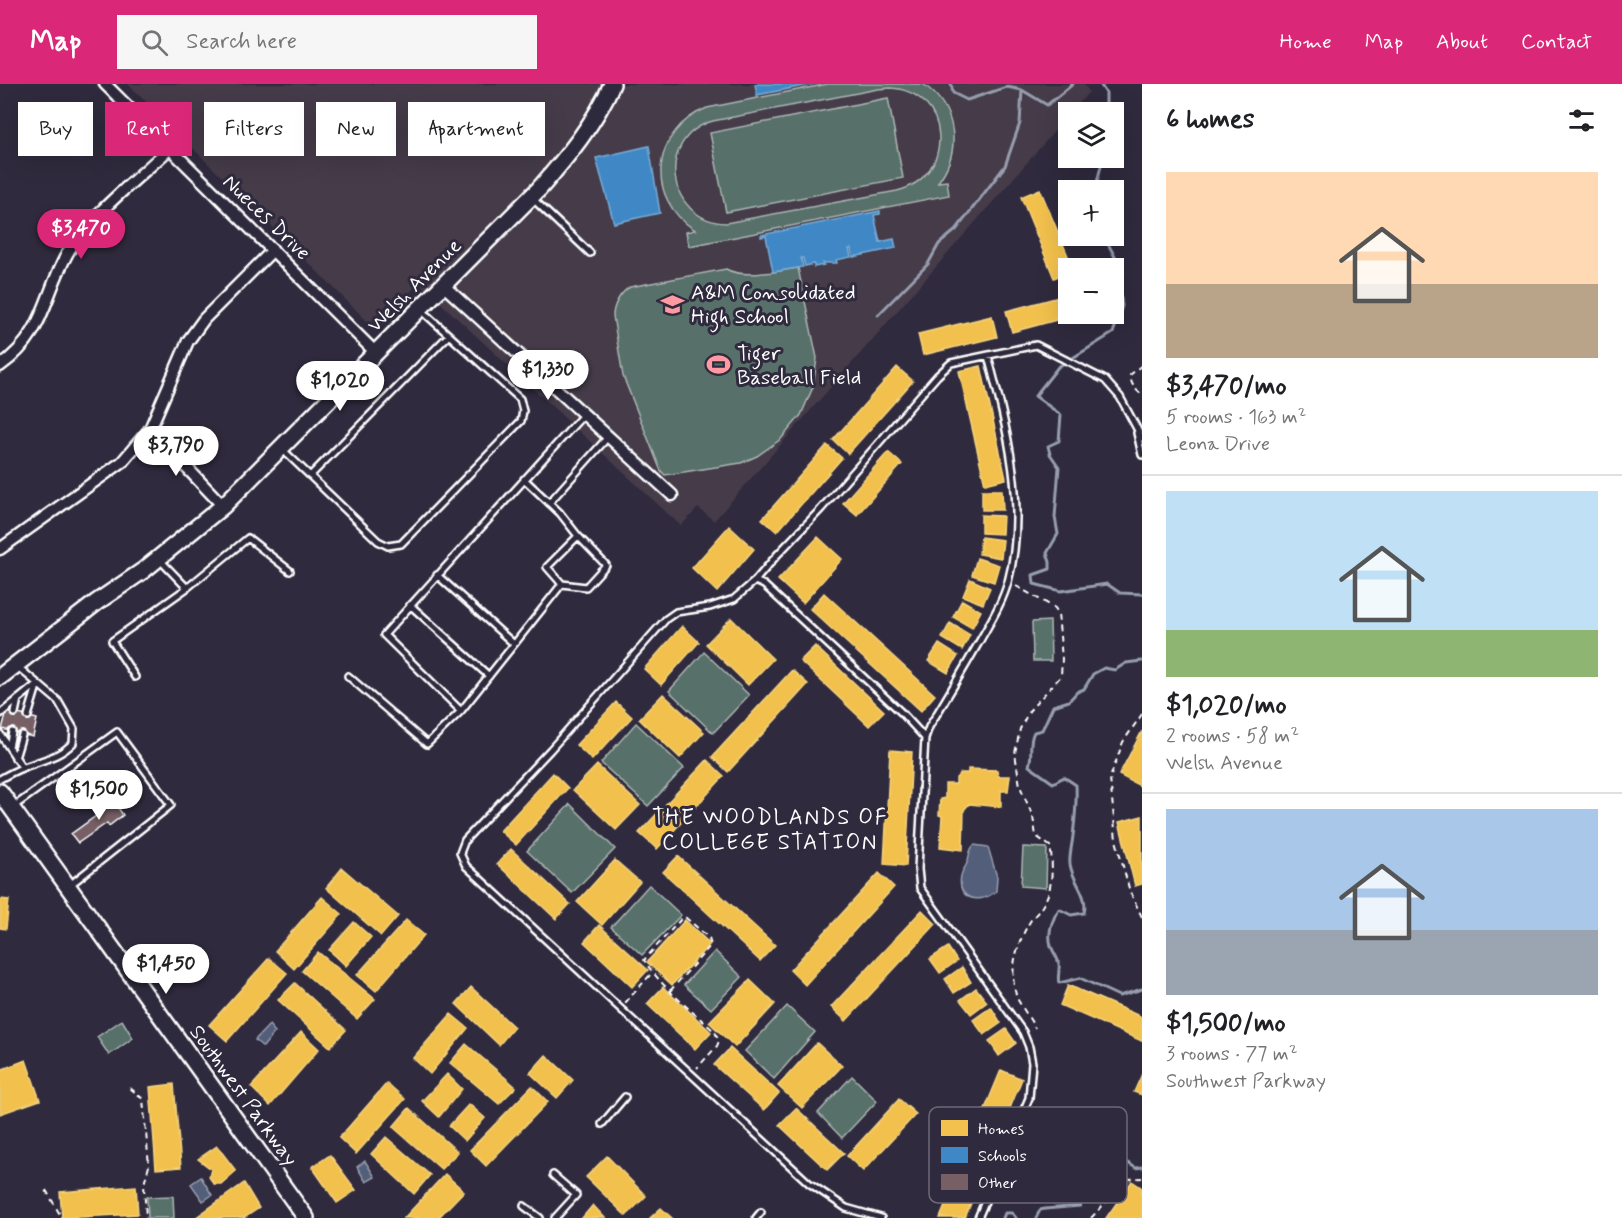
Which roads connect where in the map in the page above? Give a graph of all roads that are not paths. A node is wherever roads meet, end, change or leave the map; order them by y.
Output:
1 (105, 84) edge
2 (612, 84) edge
3 (123, 102) edge
4 (162, 156) edge
5 (176, 156) edge
6 (531, 197) junction
7 (273, 250) junction
8 (590, 254) dead end
9 (443, 285) junction
10 (420, 309) junction
11 (449, 335) junction
12 (376, 353) junction
13 (988, 356) junction
14 (0, 366) edge
15 (584, 414) junction
16 (150, 429) junction
17 (1137, 432) junction
18 (609, 436) junction
19 (1142, 438) edge
20 (281, 448) junction
21 (1142, 455) edge
22 (310, 476) junction
23 (524, 479) junction
24 (672, 495) dead end
25 (549, 503) junction
26 (223, 506) junction
27 (578, 536) junction
28 (0, 549) edge
29 (158, 558) junction
30 (290, 571) dead end
31 (437, 575) junction
32 (755, 581) junction
33 (562, 584) junction
34 (187, 588) junction
35 (410, 605) junction
36 (514, 644) junction
37 (15, 665) junction
38 (135, 676) dead end
39 (348, 676) dead end
40 (489, 676) junction
41 (0, 677) edge
42 (37, 684) junction
43 (18, 699) junction
44 (461, 711) junction
45 (15, 713) dead end
46 (0, 714) edge
47 (27, 716) dead end
48 (12, 732) dead end
49 (0, 734) edge
50 (22, 735) dead end
51 (926, 738) junction
52 (9, 747) junction
53 (15, 758) junction
54 (22, 768) junction
55 (0, 779) edge
56 (0, 792) edge
57 (12, 808) junction
58 (68, 887) junction
59 (625, 1097) dead end
60 (1025, 1107) edge
61 (602, 1124) dead end
62 (553, 1175) dead end
63 (984, 1203) edge
64 (524, 1206) dead end
65 (761, 1212) dead end
66 (306, 1218) edge
67 (540, 1218) edge
68 (555, 1218) edge
69 (756, 1218) edge
70 (881, 1218) edge
71 (978, 1218) edge

1 - 3 street, Nueces Drive
2 - 6 main road, Welsh Avenue
4 - 14 street
5 - 7 street, Nueces Drive
6 - 8 lane
6 - 9 main road, Welsh Avenue
7 - 12 street, Nueces Drive
7 - 16 street
9 - 10 main road, Welsh Avenue
9 - 15 street
10 - 11 lane
10 - 12 main road, Welsh Avenue
11 - 22 lane
11 - 22 lane
12 - 20 main road, Welsh Avenue
13 - 17 lane
13 - 32 lane
13 - 51 lane
15 - 18 street
15 - 23 lane
16 - 26 street
16 - 28 street
17 - 19 lane
17 - 21 lane
18 - 24 street
18 - 25 lane
20 - 22 lane
20 - 26 main road, Welsh Avenue
23 - 25 lane
23 - 31 lane
25 - 27 lane
26 - 29 main road, Welsh Avenue
27 - 33 lane
27 - 33 lane
29 - 34 lane
29 - 37 main road, Welsh Avenue
30 - 34 lane
31 - 35 lane
31 - 36 lane
32 - 51 lane
32 - 70 lane
33 - 36 lane
34 - 38 lane
35 - 40 lane
35 - 44 lane
36 - 40 lane
37 - 41 main road, Welsh Avenue
37 - 42 lane
39 - 44 lane
40 - 44 lane
42 - 43 lane
42 - 47 lane
42 - 54 lane
43 - 45 lane
43 - 46 lane
48 - 52 lane
49 - 52 lane
50 - 53 lane
51 - 60 lane
52 - 53 lane
53 - 54 lane
54 - 55 lane
56 - 57 main road, Southwest Parkway
57 - 58 main road, Southwest Parkway
57 - 58 lane
58 - 66 main road, Southwest Parkway
59 - 61 lane
62 - 68 lane
63 - 71 lane
64 - 67 lane
65 - 69 lane

